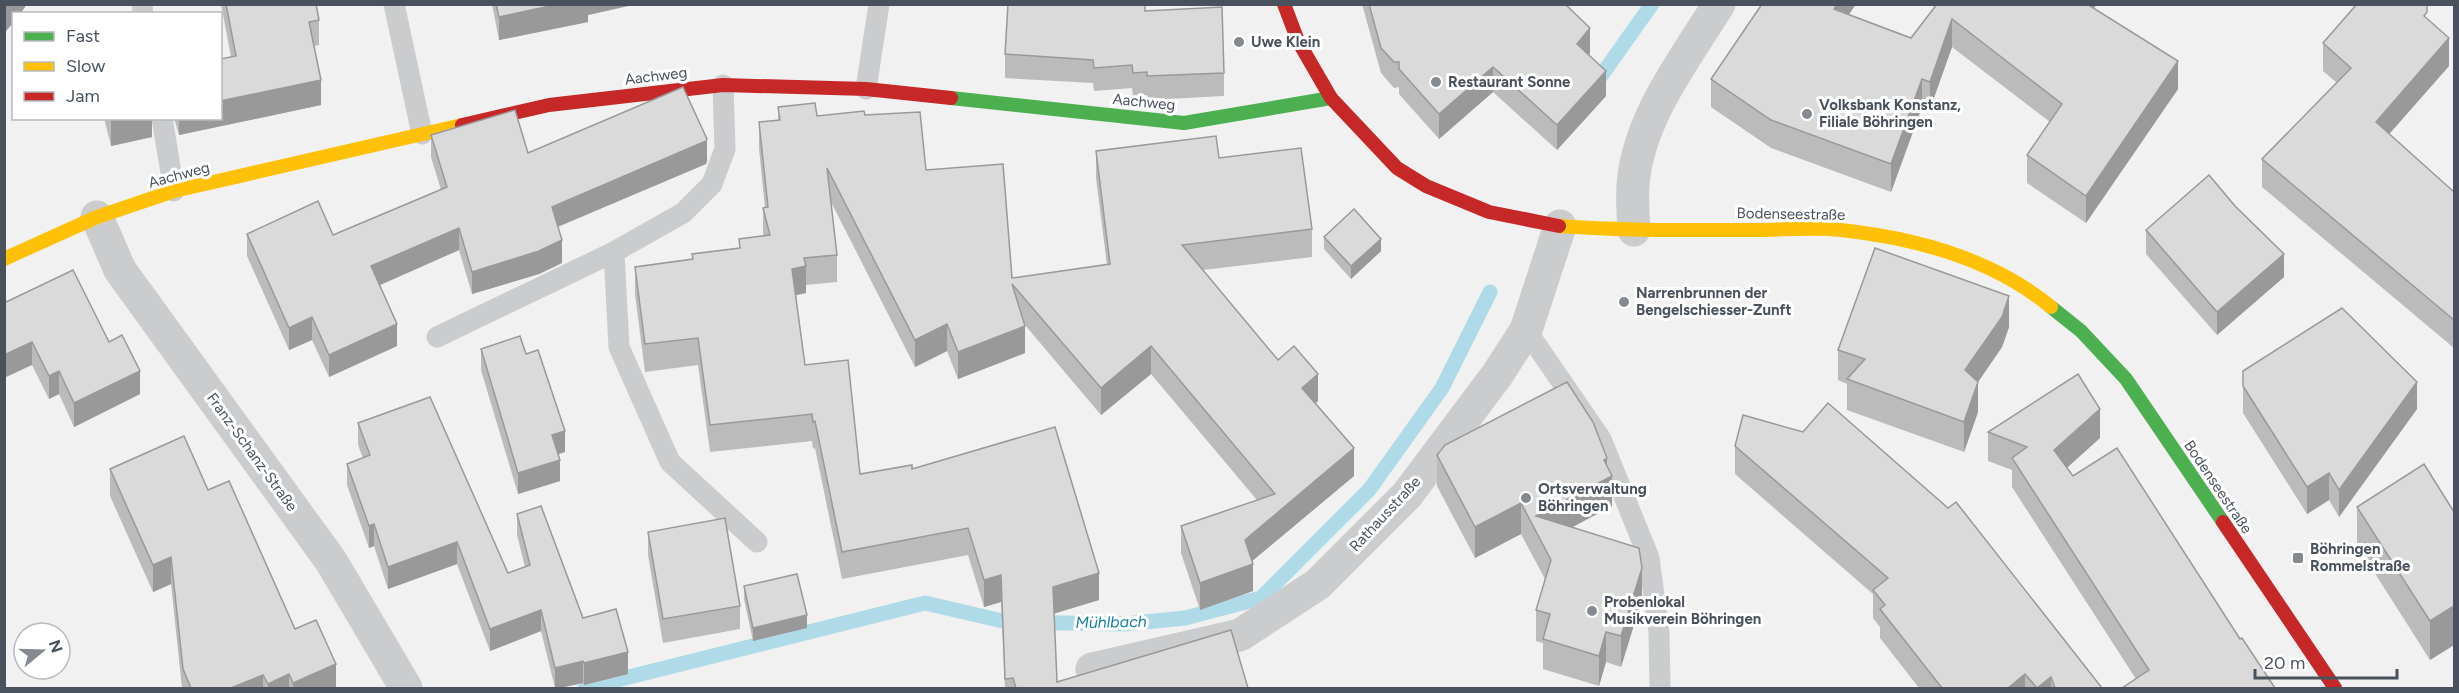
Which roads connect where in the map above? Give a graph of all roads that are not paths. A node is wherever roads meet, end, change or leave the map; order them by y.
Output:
1 (394, 4) edge
2 (879, 4) edge
3 (1284, 4) edge
4 (1710, 8) edge
5 (723, 85) junction
6 (866, 90) junction
7 (1331, 98) junction
8 (162, 120) edge
9 (422, 134) junction
10 (174, 191) junction
11 (97, 218) junction
12 (1560, 226) junction
13 (1634, 230) junction
14 (614, 252) junction
15 (4, 259) edge
16 (1526, 330) junction
17 (437, 337) dead end
18 (757, 542) dead end
19 (1092, 669) edge
20 (406, 688) edge
21 (1660, 688) edge
22 (2334, 688) edge

1 - 9 lane
2 - 6 lane
3 - 7 street, Bodenseestraße
4 - 13 street
5 - 6 street, Aachweg
5 - 9 street, Aachweg
5 - 14 lane
6 - 7 street, Aachweg
7 - 12 street, Bodenseestraße
8 - 10 lane
9 - 10 street, Aachweg
10 - 11 street, Aachweg
11 - 15 street, Aachweg
11 - 20 street, Franz-Schanz-Straße
12 - 13 street, Bodenseestraße
12 - 16 street, Rathausstraße
13 - 22 street, Bodenseestraße
14 - 17 lane
14 - 18 lane
16 - 19 street, Rathausstraße
16 - 21 lane

